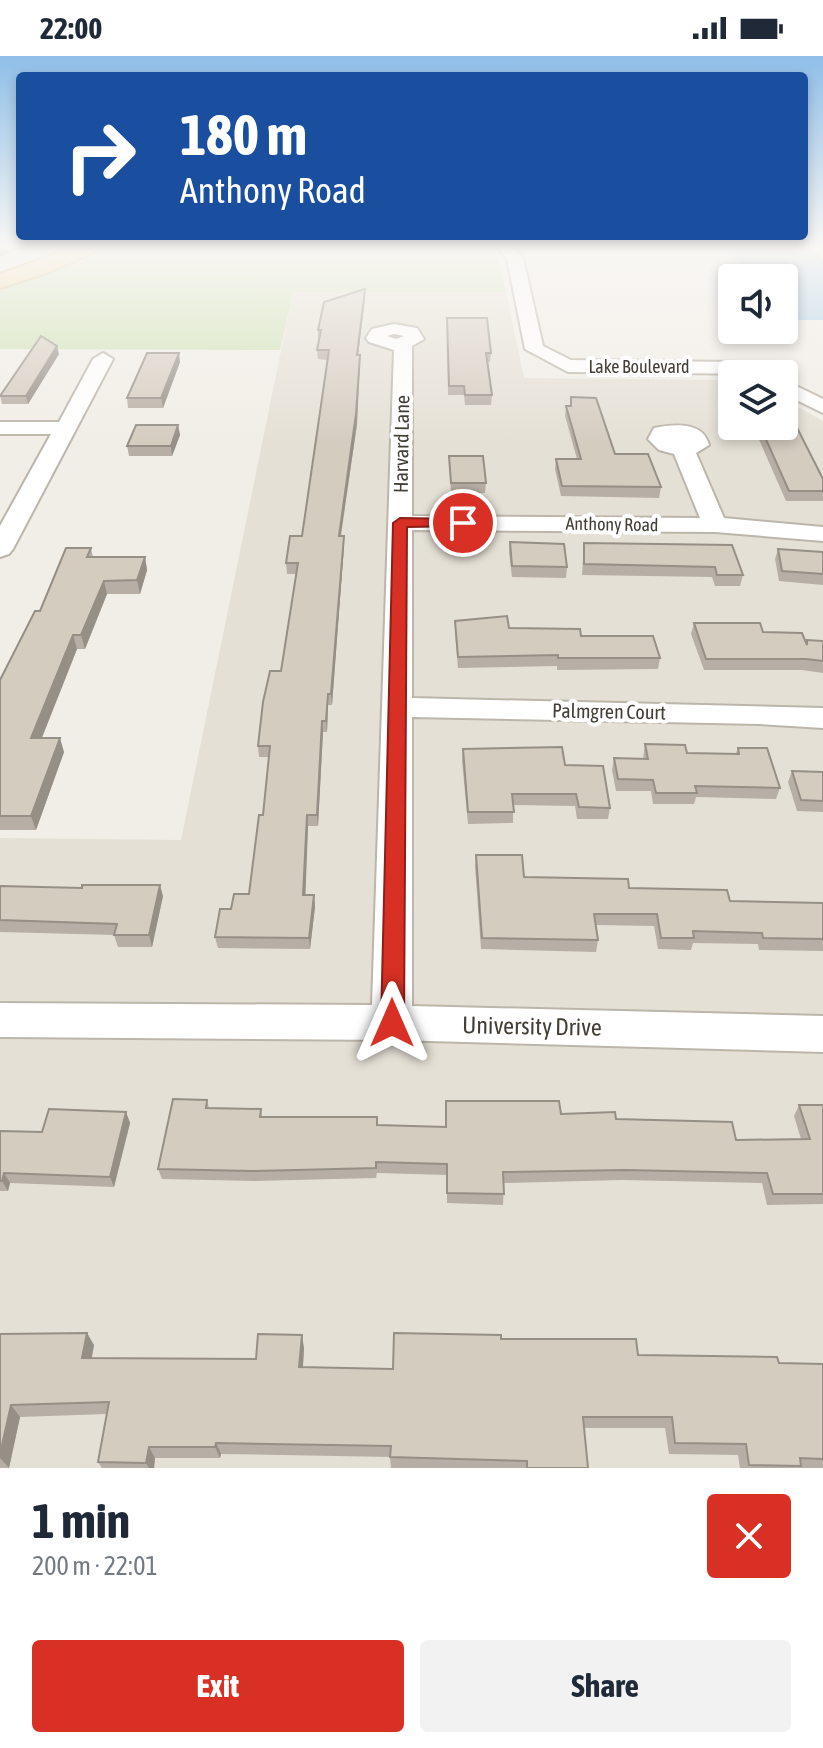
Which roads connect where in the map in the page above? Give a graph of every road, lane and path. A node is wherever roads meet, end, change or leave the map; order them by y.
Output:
1 (526, 313) edge
2 (403, 344) dead end
3 (103, 359) dead end
4 (718, 367) edge
5 (798, 394) edge
6 (823, 407) edge
7 (0, 428) edge
8 (63, 428) junction
9 (683, 449) dead end
10 (400, 523) junction
11 (715, 525) junction
12 (823, 534) edge
13 (0, 549) edge
14 (395, 707) junction
15 (823, 718) edge
16 (0, 1020) edge
17 (392, 1023) junction
18 (823, 1034) edge

1 - 4 street, Lake Boulevard
2 - 10 street, Harvard Lane
3 - 8 street
5 - 6 street
7 - 8 street
8 - 13 street
9 - 11 street
10 - 11 street, Anthony Road
10 - 14 street, Harvard Lane
11 - 12 street, Anthony Road
14 - 15 street, Palmgren Court
14 - 17 street, Harvard Lane
16 - 17 street, University Drive
17 - 18 street, University Drive

